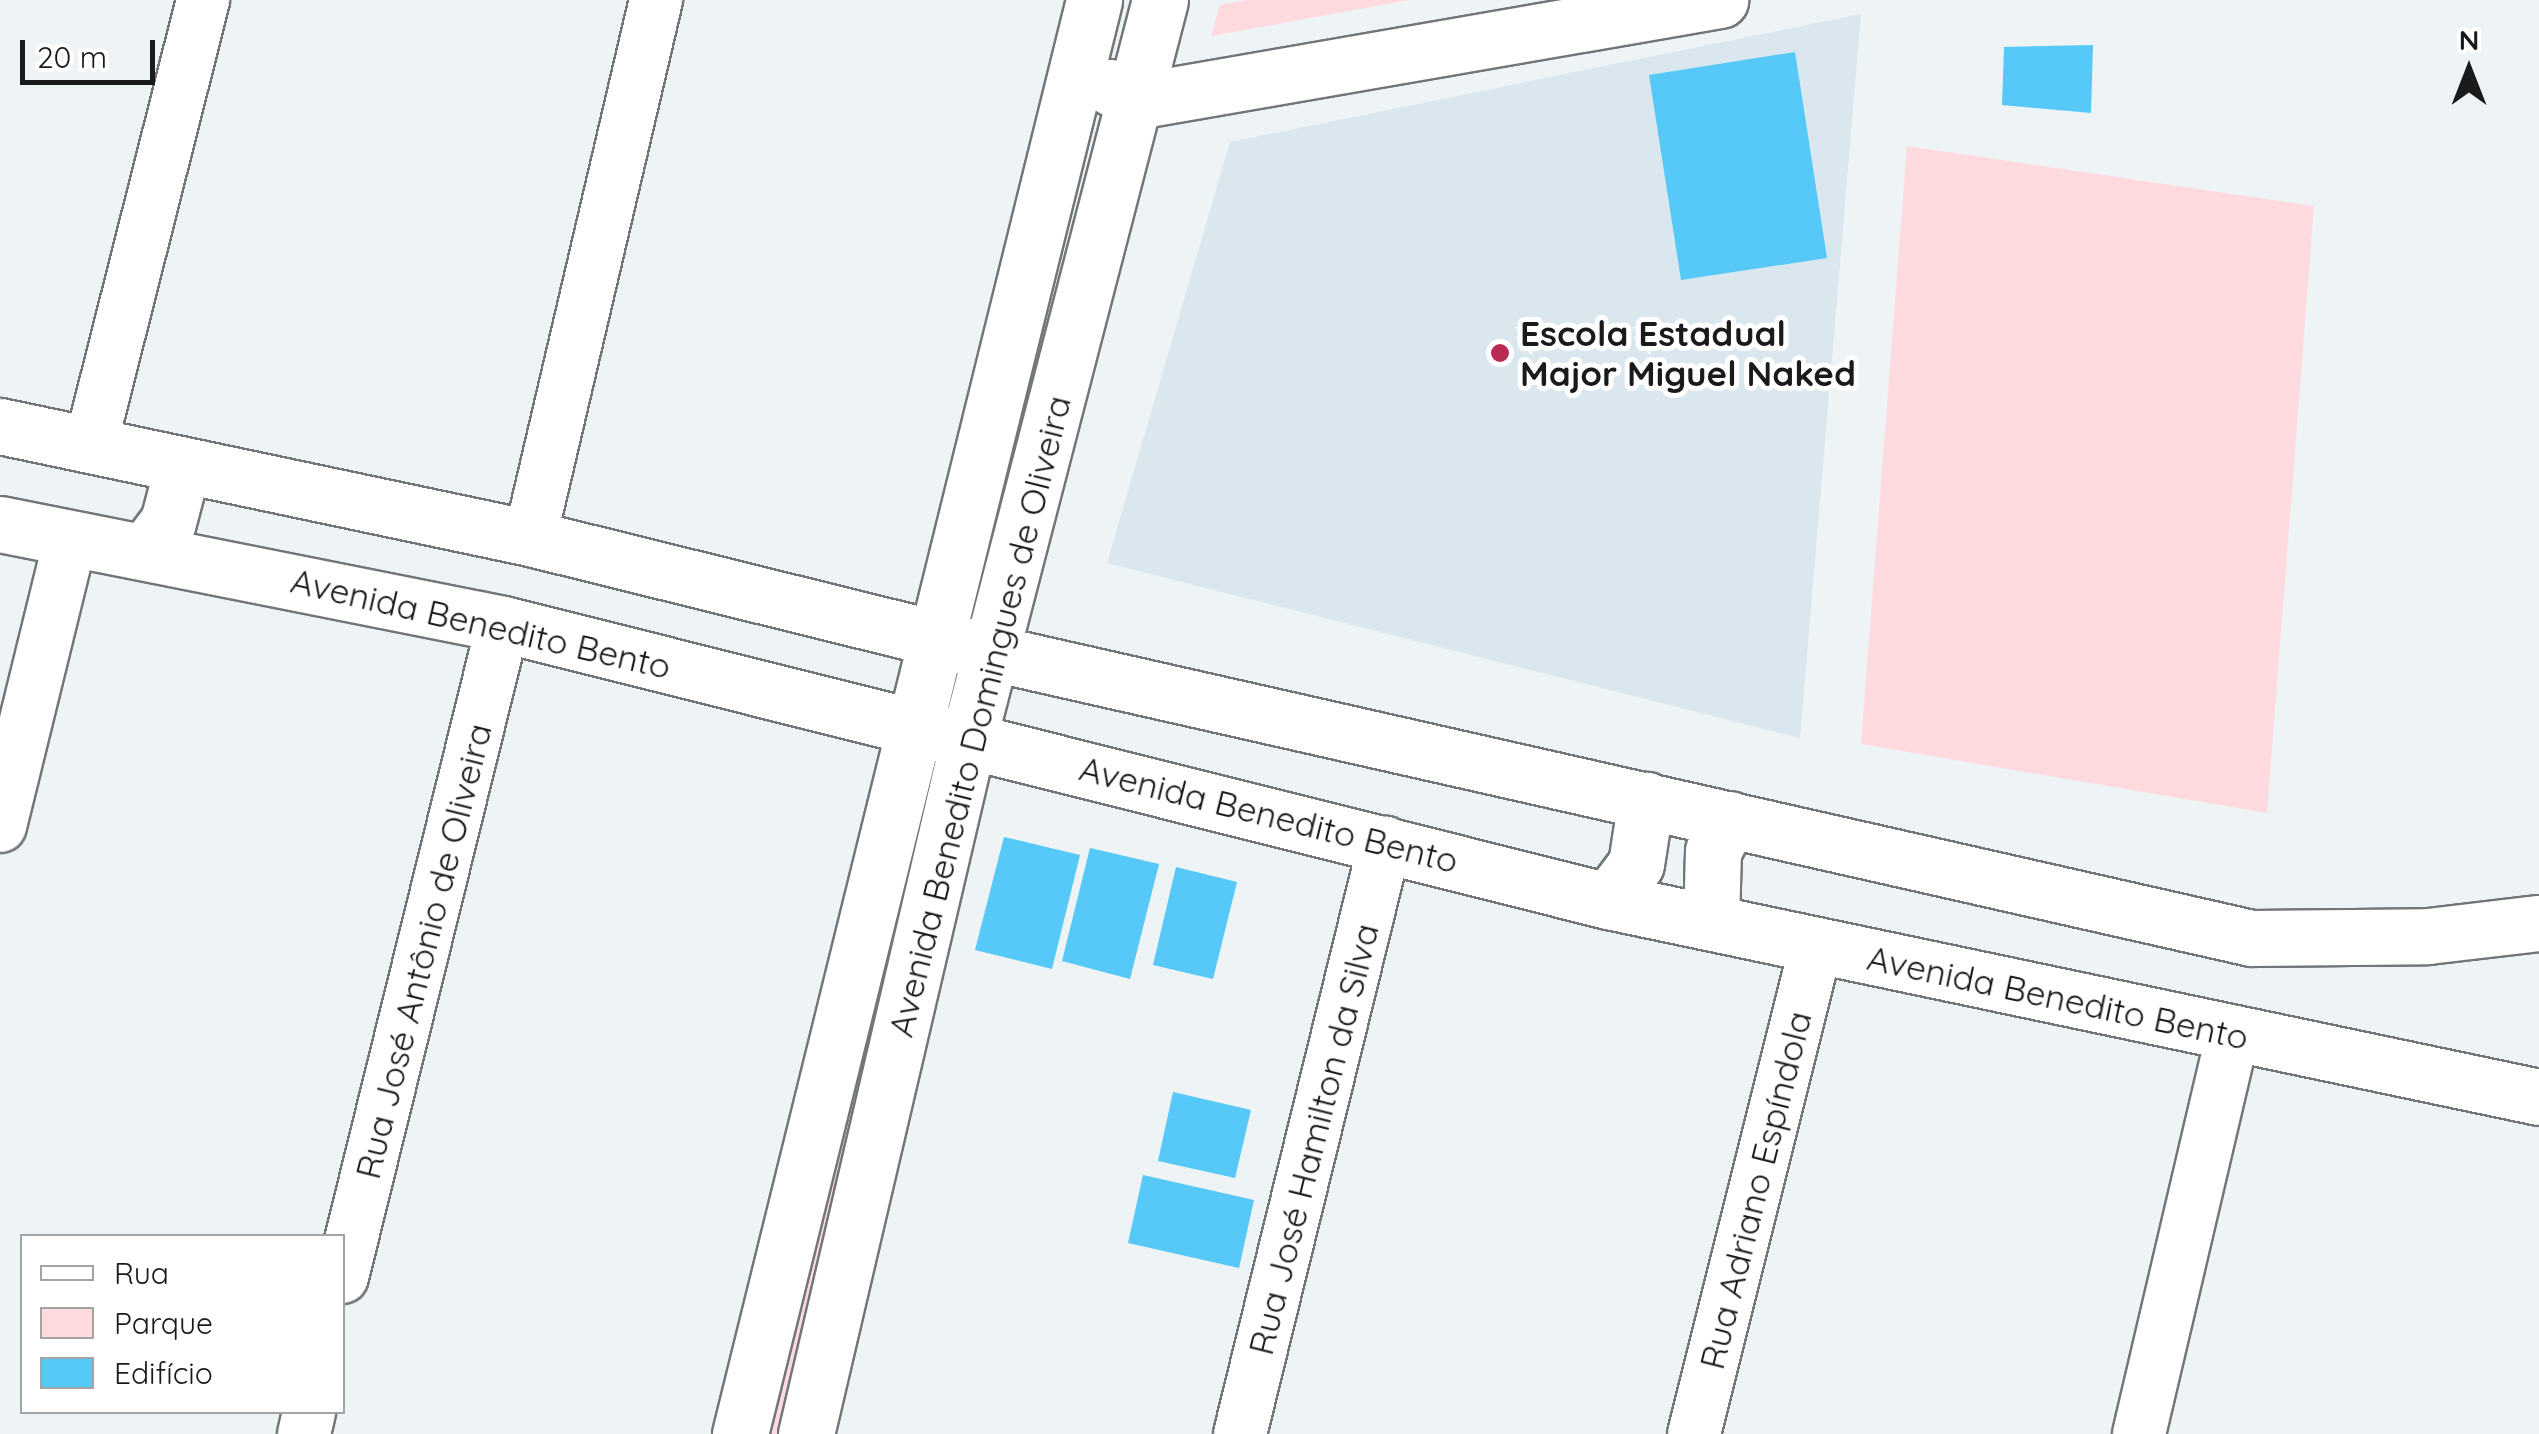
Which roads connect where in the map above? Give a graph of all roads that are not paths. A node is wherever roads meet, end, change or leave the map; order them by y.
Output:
1 (203, 0) edge
2 (656, 0) edge
3 (1145, 0) edge
4 (1160, 0) edge
5 (1720, 0) edge
6 (1086, 36) edge
7 (1136, 101) junction
8 (0, 426) edge
9 (90, 447) junction
10 (183, 465) junction
11 (250, 479) junction
12 (0, 524) edge
13 (530, 538) junction
14 (70, 540) junction
15 (145, 552) junction
16 (233, 568) junction
17 (503, 624) junction
18 (934, 638) junction
19 (994, 653) junction
20 (912, 724) junction
21 (969, 737) junction
22 (1646, 800) junction
23 (1730, 819) junction
24 (0, 826) edge
25 (1385, 843) junction
26 (1608, 900) junction
27 (1711, 922) junction
28 (2539, 924) edge
29 (1816, 946) junction
30 (2233, 1034) junction
31 (2539, 1098) edge
32 (345, 1265) edge
33 (740, 1434) edge
34 (806, 1434) edge
35 (1240, 1434) edge
36 (1694, 1434) edge
37 (2139, 1434) edge

1 - 9 street
2 - 13 street
3 - 6 street
4 - 7 street, Avenida Benedito Domingues de Oliveira
5 - 7 street
6 - 7 street
6 - 18 street, Avenida Benedito Domingues de Oliveira
7 - 19 street, Avenida Benedito Domingues de Oliveira
8 - 9 street
9 - 10 street
10 - 11 street
10 - 15 street
11 - 13 street
11 - 16 street
12 - 14 street, Avenida Benedito Bento
13 - 18 street
14 - 15 street, Avenida Benedito Bento
14 - 24 street
15 - 16 street, Avenida Benedito Bento
16 - 17 street, Avenida Benedito Bento
17 - 20 street, Avenida Benedito Bento
17 - 32 street, Rua José Antônio de Oliveira
18 - 19 street
18 - 20 street, Avenida Benedito Domingues de Oliveira
19 - 21 street, Avenida Benedito Domingues de Oliveira
19 - 22 street
20 - 21 street, Avenida Benedito Bento
20 - 33 street, Avenida Benedito Domingues de Oliveira
21 - 25 street, Avenida Benedito Bento
21 - 34 street, Avenida Benedito Domingues de Oliveira
22 - 23 street
22 - 26 street
23 - 27 street
23 - 28 street
25 - 26 street, Avenida Benedito Bento
25 - 35 street, Rua José Hamilton da Silva
26 - 27 street, Avenida Benedito Bento
27 - 29 street, Avenida Benedito Bento
29 - 30 street, Avenida Benedito Bento
29 - 36 street, Rua Adriano Espíndola
30 - 31 street, Avenida Benedito Bento
30 - 37 street

